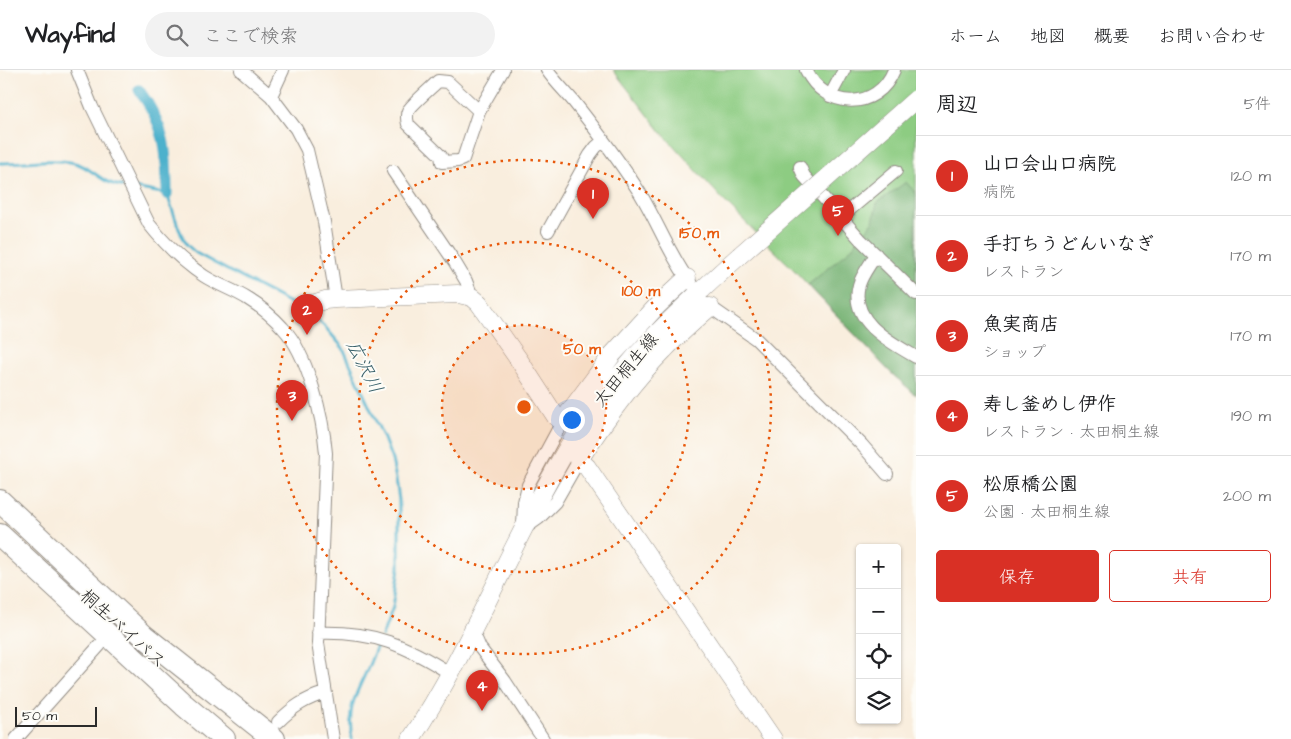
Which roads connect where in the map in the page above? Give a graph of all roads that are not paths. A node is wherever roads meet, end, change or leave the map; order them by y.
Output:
1 (77, 70) edge
2 (241, 70) edge
3 (283, 70) edge
4 (503, 70) edge
5 (547, 70) edge
6 (806, 70) edge
7 (844, 70) edge
8 (894, 70) edge
9 (271, 96) junction
10 (830, 96) junction
11 (916, 99) edge
12 (479, 111) junction
13 (603, 141) junction
14 (800, 167) dead end
15 (393, 171) dead end
16 (896, 171) dead end
17 (841, 218) junction
18 (548, 231) dead end
19 (876, 254) junction
20 (689, 281) joint
21 (916, 294) edge
22 (472, 297) junction
23 (336, 299) junction
24 (312, 304) dead end
25 (708, 305) joint
26 (916, 357) edge
27 (562, 422) junction
28 (579, 460) junction
29 (887, 474) dead end
30 (0, 501) edge
31 (0, 515) edge
32 (523, 529) junction
33 (0, 535) edge
34 (0, 550) edge
35 (473, 632) junction
36 (318, 633) junction
37 (100, 645) junction
38 (451, 674) junction
39 (325, 693) junction
40 (189, 700) junction
41 (276, 730) edge
42 (16, 739) edge
43 (210, 739) edge
44 (224, 739) edge
45 (250, 739) edge
46 (333, 739) edge
47 (411, 739) edge
48 (543, 739) edge
49 (772, 739) edge

1 - 36 street
2 - 9 street
3 - 9 street
4 - 12 street
5 - 13 street
6 - 10 street
7 - 10 street
8 - 10 street
9 - 23 street
11 - 32 street, 太田桐生線, bridge
12 - 12 street
13 - 18 street
13 - 20 street
14 - 17 street
15 - 22 street
16 - 17 street
17 - 19 street
19 - 21 street
19 - 26 street
20 - 27 street
22 - 23 street
22 - 27 street
23 - 24 street
25 - 28 street
25 - 29 street
27 - 32 street
28 - 32 street
28 - 49 street
30 - 41 highway
31 - 40 highway, 桐生バイパス
32 - 35 street, 太田桐生線
33 - 40 highway, 桐生バイパス
34 - 37 highway
35 - 38 street, 太田桐生線
35 - 48 street
36 - 38 street
36 - 39 street
37 - 42 street
37 - 43 highway
38 - 47 street, 太田桐生線
39 - 41 street
39 - 46 street
40 - 44 highway, 桐生バイパス
40 - 45 highway, 桐生バイパス

